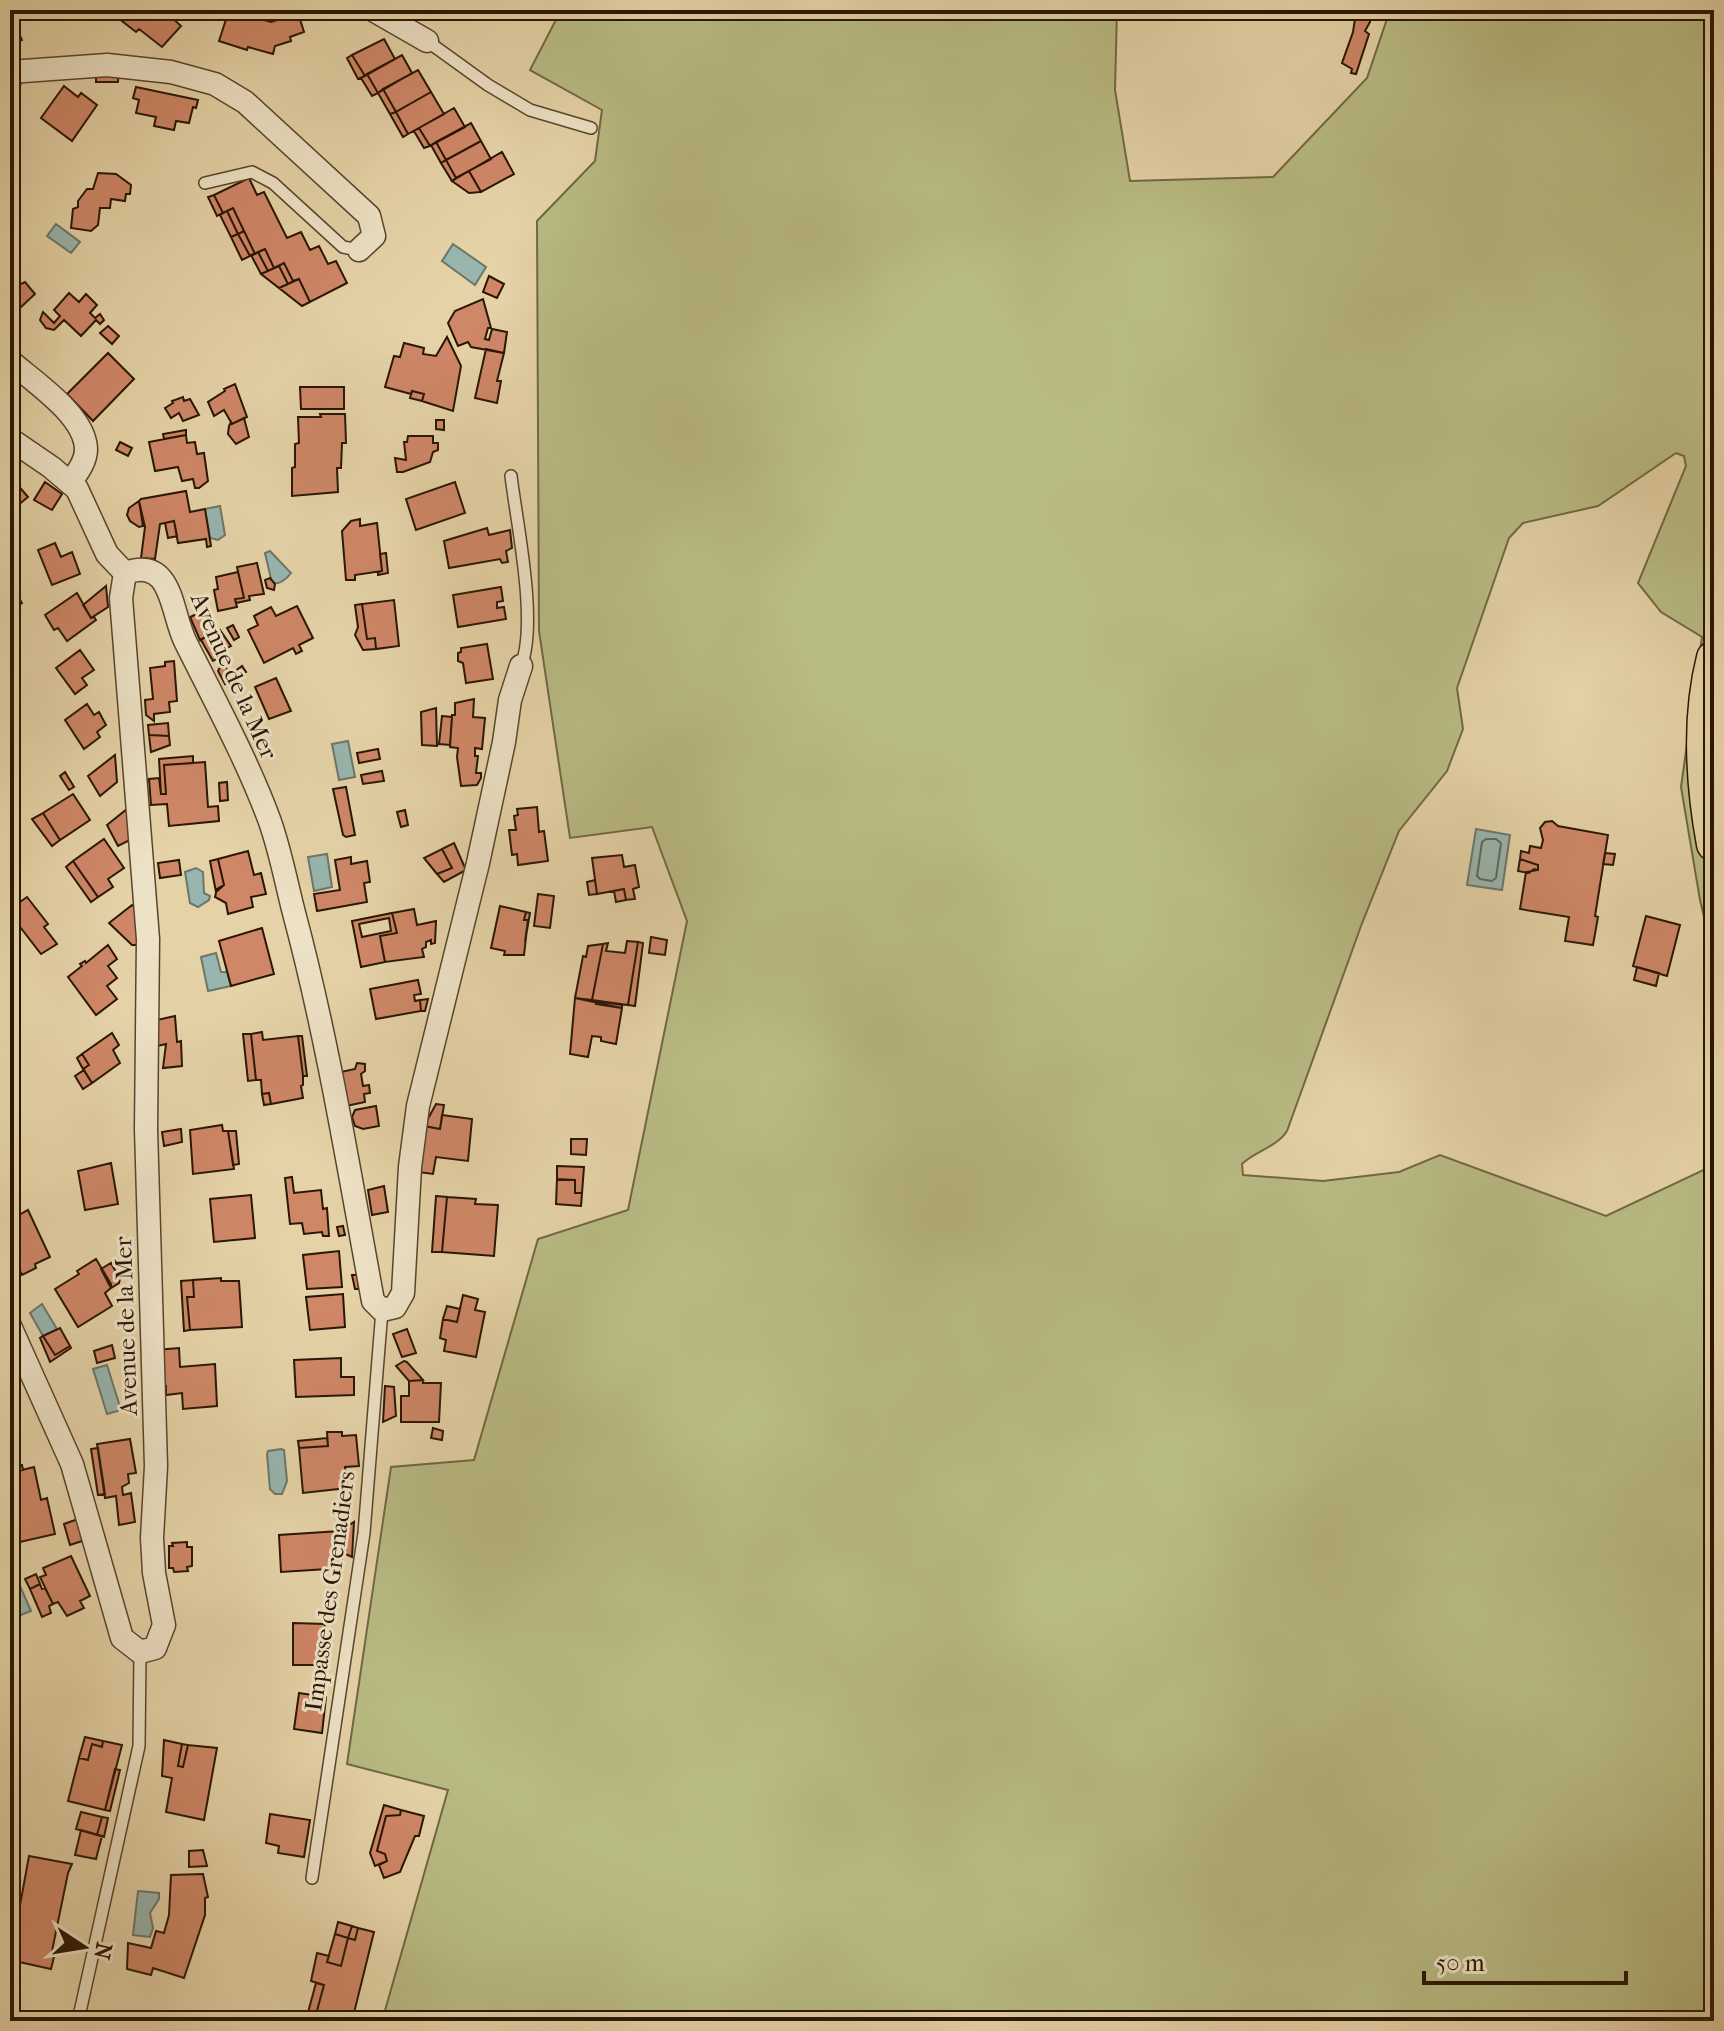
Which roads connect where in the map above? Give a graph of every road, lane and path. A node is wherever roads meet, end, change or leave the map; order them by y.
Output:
1 (373, 10) edge
2 (427, 41) joint
3 (10, 72) edge
4 (591, 128) dead end
5 (205, 183) dead end
6 (359, 250) joint
7 (10, 361) edge
8 (10, 439) edge
9 (511, 476) dead end
10 (73, 486) junction
11 (125, 573) junction
12 (1714, 658) edge
13 (521, 666) joint
14 (1714, 844) edge
15 (382, 1310) junction
16 (10, 1326) edge
17 (140, 1652) junction
18 (312, 1878) dead end
19 (78, 2021) edge

1 - 2 street
2 - 4 lane
3 - 6 street
5 - 6 lane
7 - 10 street
8 - 10 street
9 - 13 lane
10 - 11 street
11 - 15 street, Avenue de la Mer
11 - 17 street, Avenue de la Mer
12 - 14 main road
13 - 15 street
15 - 18 lane, Impasse des Grenadiers
16 - 17 street
17 - 19 lane

